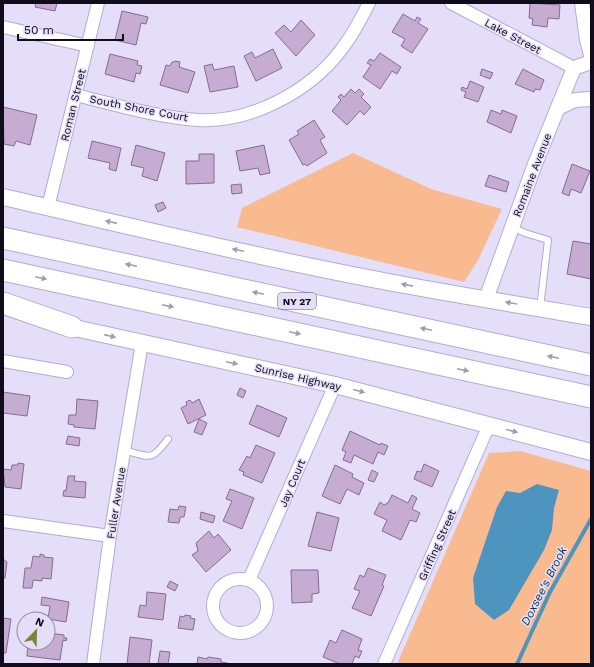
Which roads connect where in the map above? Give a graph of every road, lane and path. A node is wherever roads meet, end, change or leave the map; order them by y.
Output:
1 (98, 3) edge
2 (369, 3) edge
3 (451, 3) edge
4 (582, 3) edge
5 (3, 27) edge
6 (88, 46) junction
7 (591, 55) edge
8 (591, 62) edge
9 (574, 68) junction
10 (76, 96) junction
11 (591, 100) edge
12 (558, 108) junction
13 (3, 197) edge
14 (48, 207) junction
15 (512, 227) junction
16 (3, 238) edge
17 (3, 270) edge
18 (486, 299) junction
19 (3, 303) edge
20 (540, 308) junction
21 (3, 312) edge
22 (591, 317) edge
23 (72, 327) junction
24 (142, 343) junction
25 (3, 361) edge
26 (591, 365) edge
27 (67, 372) dead end
28 (335, 385) junction
29 (591, 397) edge
30 (489, 425) junction
31 (168, 440) dead end
32 (124, 450) junction
33 (591, 452) edge
34 (3, 521) edge
35 (110, 536) junction
36 (250, 580) junction
37 (93, 664) edge
38 (384, 664) edge

1 - 6 street, Roman Street
2 - 10 street, South Shore Court
3 - 9 street, Lake Street
4 - 7 street
5 - 6 street
6 - 10 street, Roman Street
8 - 9 street
9 - 12 street, Romaine Avenue
10 - 14 street, Roman Street
11 - 12 street
12 - 15 street, Romaine Avenue
13 - 14 main road
18 -> 14 main road
15 - 18 street, Romaine Avenue
15 - 20 lane
26 -> 16 highway, NY 27
17 -> 29 highway
20 -> 18 main road
19 - 23 highway
20 - 22 main road
21 - 23 main road, Sunrise Highway
23 -> 24 main road, Sunrise Highway
24 -> 28 main road, Sunrise Highway
24 - 32 street, Fuller Avenue
25 - 27 street
28 -> 30 main road, Sunrise Highway
28 - 36 street, Jay Court
30 -> 33 main road, Sunrise Highway
30 - 38 street, Griffing Street
31 - 32 lane
32 - 35 street, Fuller Avenue
34 - 35 street
35 - 37 street, Fuller Avenue
36 - 36 street

